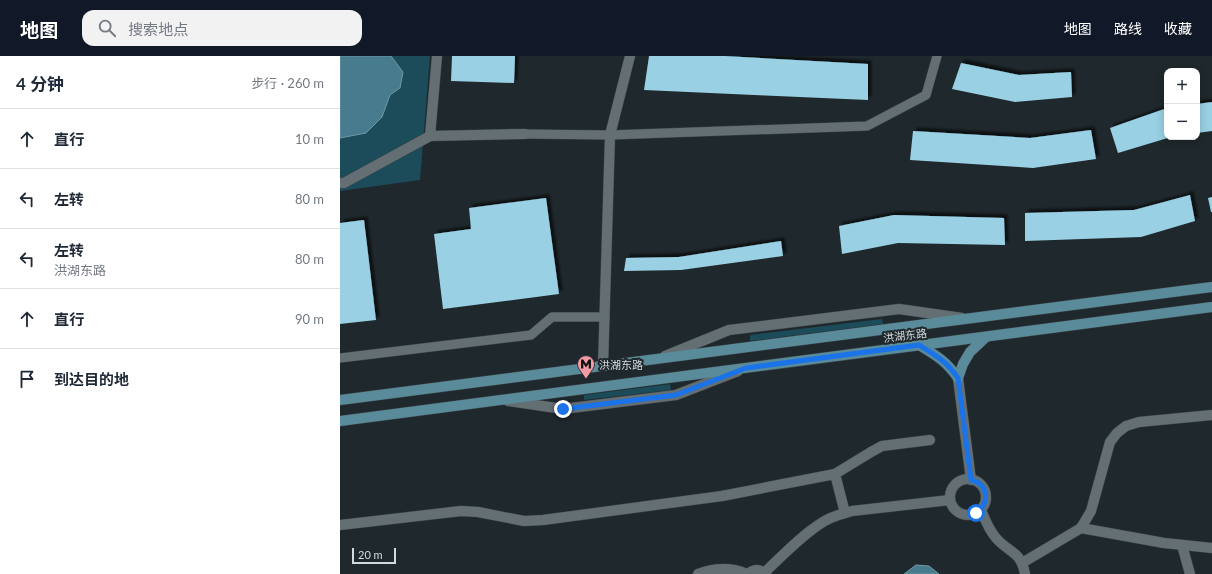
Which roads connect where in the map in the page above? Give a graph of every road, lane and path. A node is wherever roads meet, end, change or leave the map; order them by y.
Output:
1 (437, 56) edge
2 (630, 56) edge
3 (937, 56) edge
4 (525, 134) joint
5 (430, 136) junction
6 (610, 136) junction
7 (340, 183) edge
8 (1212, 287) edge
9 (1212, 307) edge
10 (605, 317) junction
11 (968, 319) junction
12 (986, 337) junction
13 (919, 345) junction
14 (340, 358) edge
15 (659, 358) junction
16 (603, 366) junction
17 (746, 368) junction
18 (958, 378) junction
19 (340, 400) edge
20 (502, 400) junction
21 (1212, 415) edge
22 (340, 421) edge
23 (930, 440) dead end
24 (835, 474) junction
25 (971, 480) junction
26 (950, 500) junction
27 (980, 510) junction
28 (845, 513) junction
29 (340, 525) edge
30 (1081, 528) junction
31 (1182, 545) junction
32 (1212, 548) edge
33 (1022, 563) junction
34 (765, 573) edge
35 (698, 574) edge
36 (748, 574) edge
37 (1024, 574) edge
38 (1190, 574) edge

1 - 5 street
2 - 6 street
3 - 6 lane
4 - 5 street
4 - 6 lane
5 - 7 street
6 - 10 street
8 - 11 main road, 洪湖东路
9 - 12 main road, 洪湖东路
10 - 14 lane
10 - 16 street
11 - 15 main road, 洪湖东路
11 - 15 street
12 - 13 main road, 洪湖东路
12 - 18 main road
13 - 17 main road, 洪湖东路
13 - 18 main road
15 - 16 main road, 洪湖东路
16 - 19 main road, 洪湖东路
17 - 20 main road, 洪湖东路
17 - 20 street
18 - 25 street
20 - 22 main road, 洪湖东路
21 - 30 street
23 - 24 street
24 - 28 street
24 - 29 street
25 - 26 street
25 - 27 street
26 - 27 street
26 - 28 street
27 - 33 street
28 - 34 street
30 - 31 street
30 - 33 street
31 - 32 street
31 - 38 street
33 - 37 street
34 - 36 street
35 - 36 street

